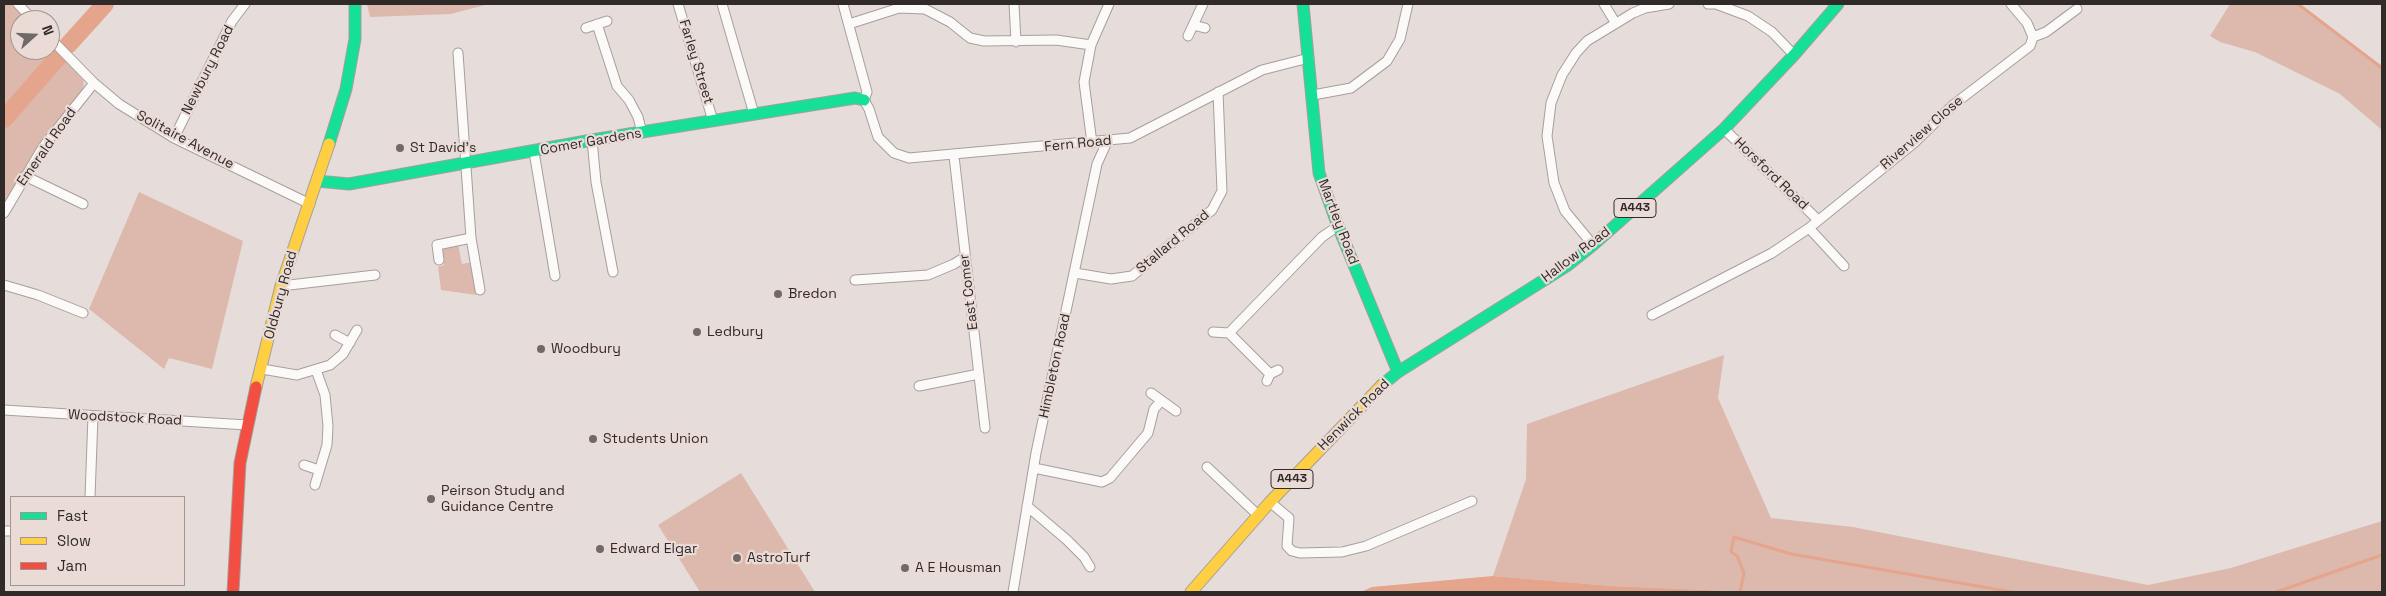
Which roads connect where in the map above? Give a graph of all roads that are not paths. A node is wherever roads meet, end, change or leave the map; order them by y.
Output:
1 (245, 4) edge
2 (355, 4) edge
3 (678, 4) edge
4 (722, 4) edge
5 (843, 4) edge
6 (1014, 4) edge
7 (1108, 4) edge
8 (1203, 4) edge
9 (1303, 4) edge
10 (1408, 4) edge
11 (1604, 4) edge
12 (1669, 4) edge
13 (1708, 4) edge
14 (1838, 4) edge
15 (2011, 4) edge
16 (2076, 9) dead end
17 (607, 21) dead end
18 (1615, 22) junction
19 (597, 24) junction
20 (849, 24) junction
21 (1193, 25) junction
22 (586, 28) dead end
23 (1205, 28) dead end
24 (1188, 36) dead end
25 (2033, 37) junction
26 (1016, 42) junction
27 (1091, 45) junction
28 (60, 49) edge
29 (458, 53) dead end
30 (1794, 55) junction
31 (1309, 58) junction
32 (94, 83) junction
33 (1218, 92) junction
34 (1312, 95) junction
35 (864, 100) junction
36 (754, 114) junction
37 (713, 122) junction
38 (1724, 128) junction
39 (642, 133) junction
40 (174, 138) junction
41 (592, 140) junction
42 (1107, 142) junction
43 (1092, 143) junction
44 (534, 152) junction
45 (954, 156) junction
46 (466, 163) junction
47 (25, 176) junction
48 (318, 181) junction
49 (83, 204) dead end
50 (310, 204) junction
51 (4, 213) edge
52 (1818, 220) junction
53 (1338, 226) junction
54 (1809, 228) junction
55 (470, 238) junction
56 (1593, 245) junction
57 (965, 257) junction
58 (440, 260) dead end
59 (1844, 266) dead end
60 (613, 272) dead end
61 (1075, 273) junction
62 (375, 275) dead end
63 (555, 276) dead end
64 (855, 280) dead end
65 (4, 285) edge
66 (281, 286) junction
67 (480, 290) dead end
68 (82, 312) dead end
69 (1652, 315) dead end
70 (357, 330) dead end
71 (1213, 332) dead end
72 (1228, 333) junction
73 (335, 334) dead end
74 (350, 343) junction
75 (262, 369) junction
76 (316, 370) junction
77 (1398, 372) junction
78 (979, 374) junction
79 (1272, 375) dead end
80 (919, 386) dead end
81 (1150, 393) dead end
82 (1161, 401) junction
83 (4, 410) edge
84 (1176, 410) dead end
85 (93, 416) junction
86 (247, 425) junction
87 (985, 428) dead end
88 (304, 465) dead end
89 (1207, 467) dead end
90 (1034, 468) junction
91 (319, 470) junction
92 (315, 484) dead end
93 (90, 496) edge
94 (1472, 501) dead end
95 (1270, 502) junction
96 (1027, 506) junction
97 (1259, 516) junction
98 (1090, 567) dead end
99 (233, 592) edge
100 (1013, 592) edge
101 (1191, 592) edge

1 - 40 street, Newbury Road
2 - 48 main road, Oldbury Road
3 - 37 street, Farley Street
4 - 36 street
5 - 20 street, Fern Road
6 - 26 street
7 - 27 street
8 - 21 street
9 - 31 main road, Martley Road
10 - 34 street
11 - 18 street
12 - 18 street
13 - 30 street
14 - 30 main road, Hallow Road / A443
15 - 25 street
16 - 25 street, Riverview Close
17 - 19 street
18 - 56 street
19 - 22 street
19 - 39 street
20 - 26 street
20 - 35 street, Fern Road
21 - 23 street
21 - 24 street
25 - 52 street, Riverview Close
26 - 27 street
27 - 43 street
28 - 32 street, Solitaire Avenue
29 - 46 street
30 - 38 main road, Hallow Road / A443
31 - 33 street, Fern Road
31 - 34 main road, Martley Road
32 - 40 street, Solitaire Avenue
32 - 47 street, Emerald Road
33 - 42 street, Fern Road
33 - 61 street, Stallard Road
34 - 53 main road, Martley Road
35 - 36 main road, Comer Gardens
35 - 45 street, Fern Road
36 - 37 main road, Comer Gardens
37 - 39 main road, Comer Gardens
38 - 52 street, Horsford Road
38 - 56 main road, Hallow Road / A443
39 - 41 main road, Comer Gardens
40 - 50 street, Solitaire Avenue
41 - 44 main road, Comer Gardens
41 - 60 street
42 - 43 street, Fern Road
42 - 61 street, Himbleton Road
43 - 45 street, Fern Road
44 - 46 main road, Comer Gardens
44 - 63 street
45 - 57 street, East Comer
46 - 48 main road, Comer Gardens
46 - 55 street
47 - 49 street
47 - 51 street, Emerald Road
48 - 50 main road, Oldbury Road
50 - 66 main road, Oldbury Road
52 - 54 street, Riverview Close
53 - 72 street
53 - 77 main road, Martley Road
54 - 59 street
54 - 69 street, Riverview Close
55 - 58 street
55 - 67 street
56 - 77 main road, Hallow Road / A443
57 - 64 street
57 - 78 street, East Comer
61 - 90 street, Himbleton Road
62 - 66 street
65 - 68 street
66 - 75 main road, Oldbury Road
70 - 74 street
71 - 72 street
72 - 79 street
73 - 74 street
74 - 76 street
75 - 76 street
75 - 86 main road, Oldbury Road
76 - 91 street
77 - 95 main road, Henwick Road / A443
78 - 80 street
78 - 87 street, East Comer
81 - 82 street
82 - 84 street
82 - 90 street
83 - 85 street, Woodstock Road
85 - 86 street, Woodstock Road
85 - 93 street
86 - 99 main road, Oldbury Road
88 - 91 street
89 - 97 street
90 - 96 street, Himbleton Road
91 - 92 street
94 - 95 street
95 - 97 main road, Henwick Road / A443
96 - 98 street
96 - 100 street, Himbleton Road
97 - 101 main road, Henwick Road / A443

